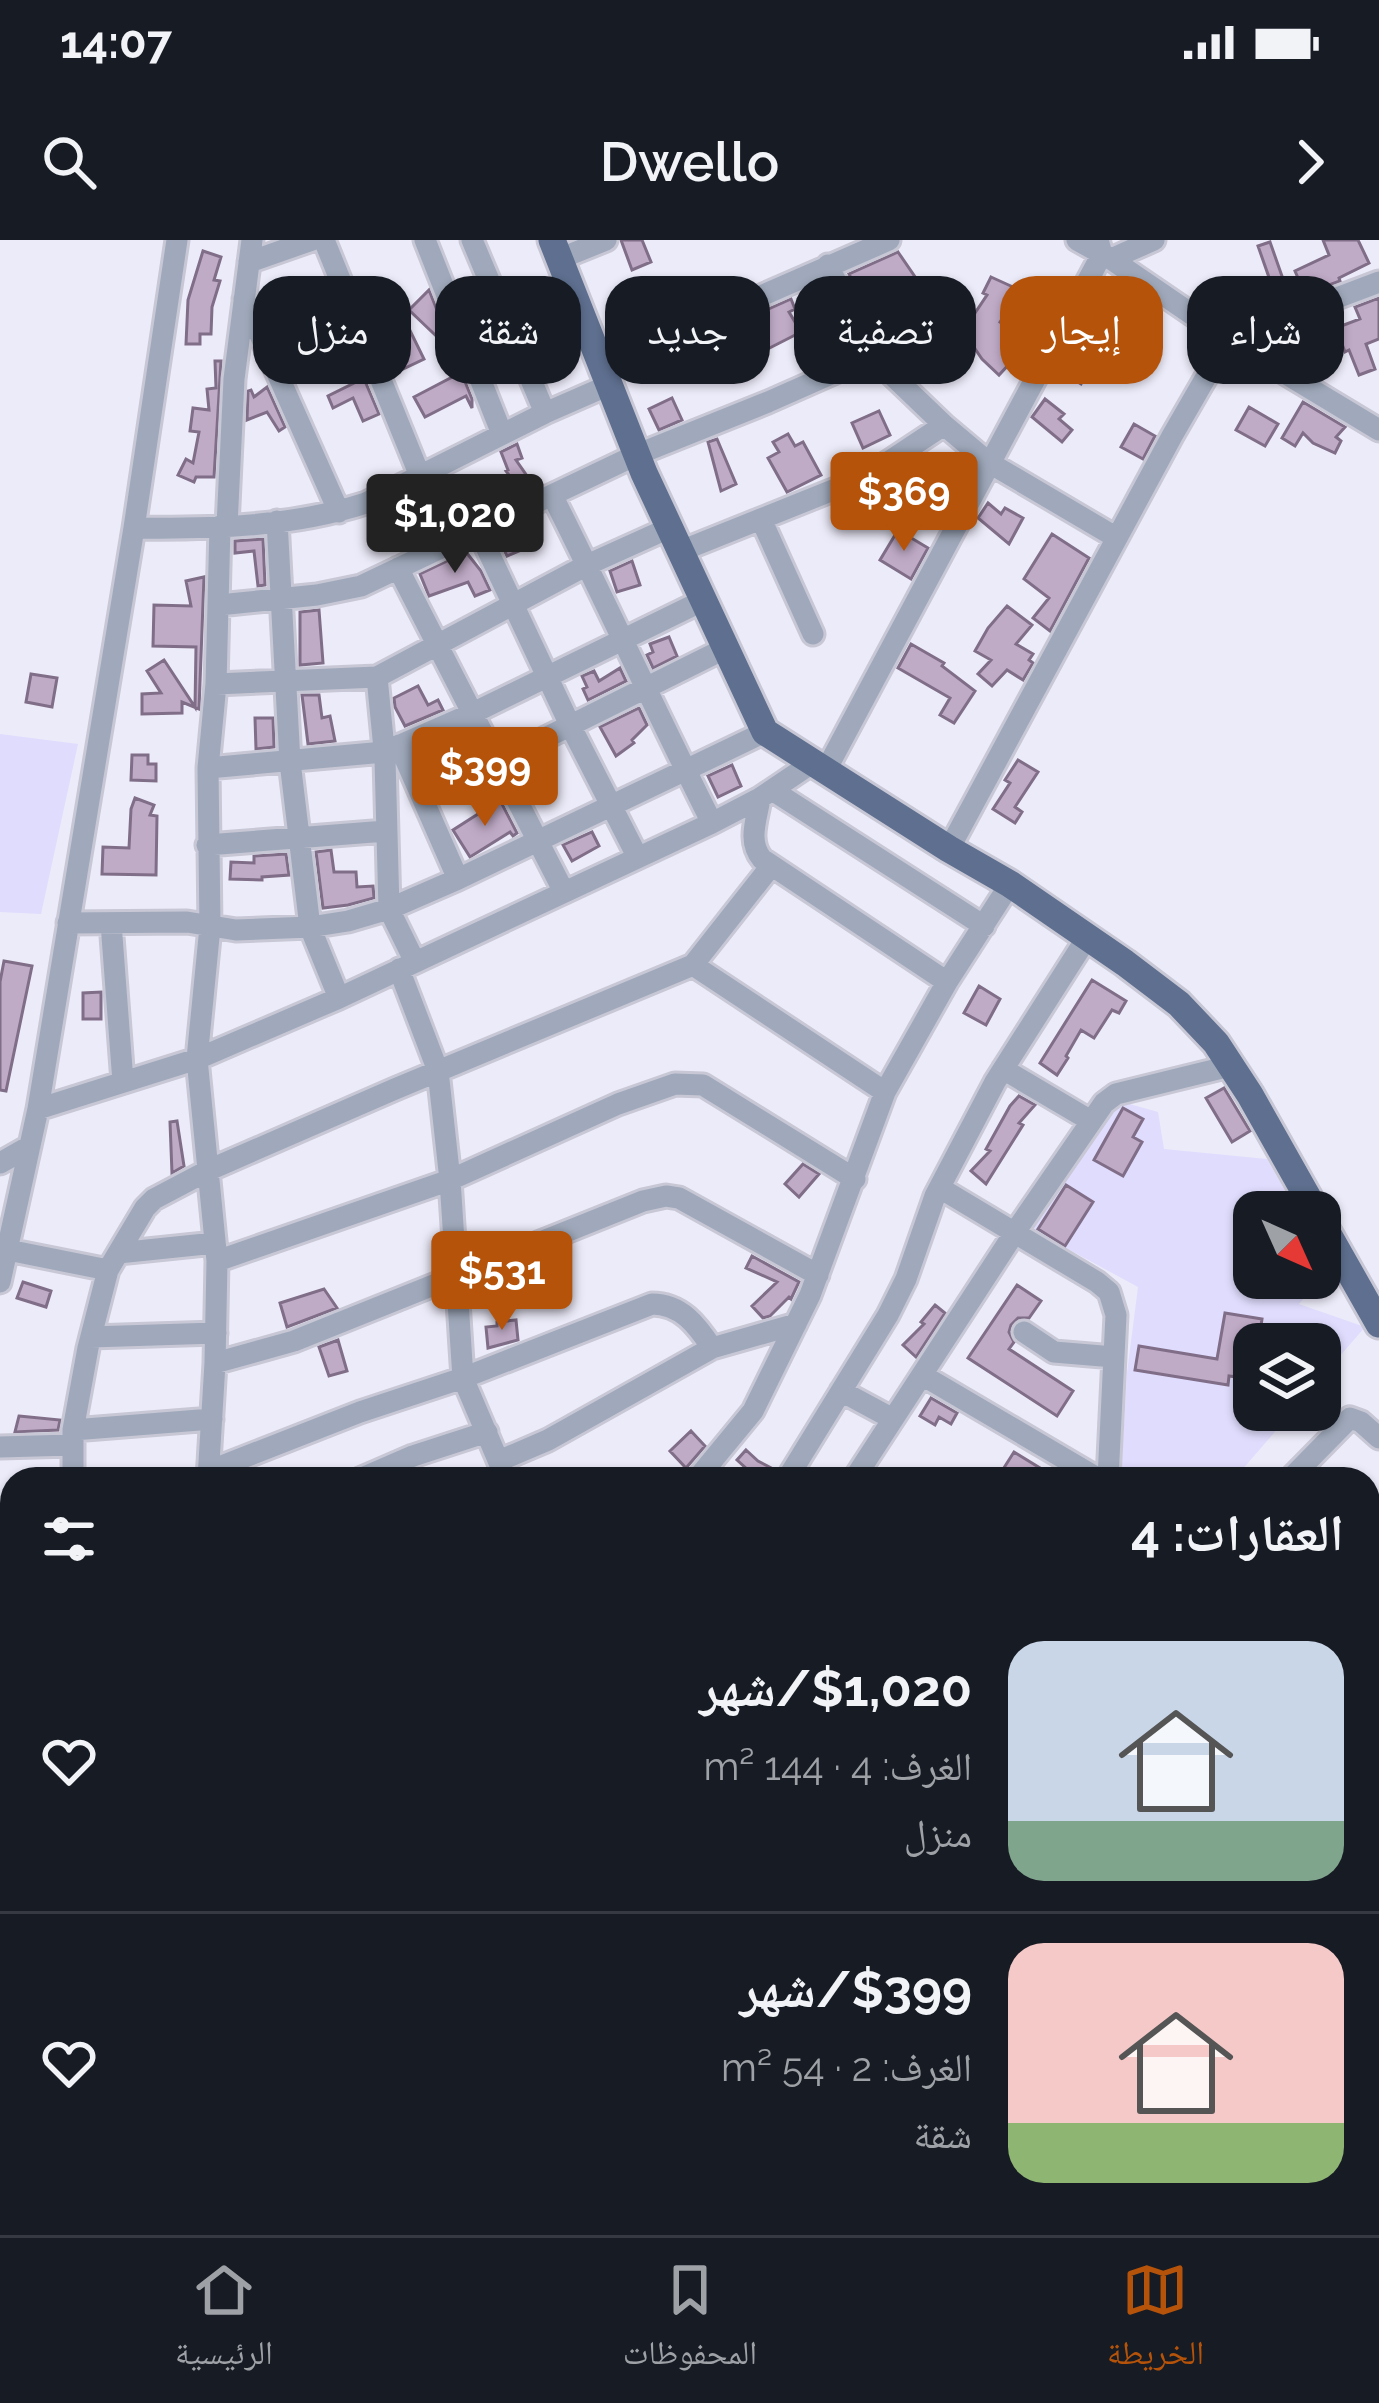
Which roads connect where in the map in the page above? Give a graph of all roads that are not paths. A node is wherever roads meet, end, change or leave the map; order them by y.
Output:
1 (177, 240) edge
2 (312, 240) edge
3 (324, 240) edge
4 (424, 240) edge
5 (472, 240) edge
6 (606, 240) edge
7 (889, 240) edge
8 (1077, 240) edge
9 (1154, 240) edge
10 (555, 250) edge
11 (251, 251) edge
12 (1104, 251) edge
13 (828, 265) junction
14 (833, 276) edge
15 (1379, 282) edge
16 (770, 294) edge
17 (1344, 295) edge
18 (244, 299) junction
19 (1187, 310) edge
20 (605, 375) joint
21 (608, 384) edge
22 (809, 384) edge
23 (901, 384) edge
24 (1203, 384) edge
25 (1301, 384) edge
26 (1379, 403) edge
27 (544, 413) junction
28 (1352, 415) junction
29 (944, 425) junction
30 (1379, 430) edge
31 (502, 434) junction
32 (636, 455) junction
33 (988, 462) junction
34 (420, 476) junction
35 (552, 495) junction
36 (339, 512) junction
37 (761, 519) junction
38 (277, 521) junction
39 (223, 526) junction
40 (134, 528) junction
41 (478, 530) junction
42 (1117, 538) junction
43 (675, 540) junction
44 (587, 565) junction
45 (398, 568) junction
46 (280, 598) junction
47 (704, 600) junction
48 (514, 604) junction
49 (219, 605) junction
50 (813, 634) dead end
51 (624, 639) junction
52 (437, 645) junction
53 (726, 648) junction
54 (547, 676) junction
55 (377, 677) junction
56 (285, 682) junction
57 (216, 684) junction
58 (644, 689) junction
59 (473, 713) junction
60 (570, 725) junction
61 (765, 732) junction
62 (392, 748) junction
63 (290, 761) junction
64 (497, 762) junction
65 (819, 766) junction
66 (208, 768) junction
67 (685, 770) junction
68 (766, 794) junction
69 (421, 795) junction
70 (613, 805) junction
71 (712, 823) junction
72 (386, 831) junction
73 (299, 839) junction
74 (538, 840) junction
75 (207, 844) junction
76 (950, 849) junction
77 (637, 856) junction
78 (772, 866) junction
79 (458, 879) junction
80 (1010, 884) junction
81 (564, 892) junction
82 (389, 909) junction
83 (68, 923) junction
84 (111, 923) junction
85 (984, 926) junction
86 (210, 927) junction
87 (310, 927) junction
88 (1088, 936) junction
89 (693, 965) junction
90 (407, 966) junction
91 (947, 982) junction
92 (338, 998) junction
93 (197, 1058) junction
94 (1231, 1066) junction
95 (1003, 1069) junction
96 (438, 1071) junction
97 (123, 1082) junction
98 (885, 1092) junction
99 (38, 1109) junction
100 (1091, 1121) junction
101 (30, 1146) junction
102 (0, 1163) edge
103 (208, 1170) junction
104 (855, 1179) junction
105 (450, 1180) junction
106 (940, 1188) junction
107 (1304, 1191) edge
108 (1015, 1232) junction
109 (8, 1250) junction
110 (216, 1252) junction
111 (1341, 1257) edge
112 (113, 1261) junction
113 (818, 1275) junction
114 (458, 1276) junction
115 (0, 1282) edge
116 (796, 1324) junction
117 (1379, 1324) edge
118 (1024, 1332) dead end
119 (216, 1333) junction
120 (91, 1337) junction
121 (712, 1348) junction
122 (1114, 1357) junction
123 (215, 1363) junction
124 (922, 1375) junction
125 (463, 1378) junction
126 (841, 1391) junction
127 (893, 1419) junction
128 (212, 1420) junction
129 (487, 1432) junction
130 (72, 1437) junction
131 (1379, 1438) edge
132 (0, 1447) edge
133 (413, 1456) junction
134 (73, 1467) edge
135 (209, 1467) edge
136 (227, 1467) edge
137 (388, 1467) edge
138 (414, 1467) edge
139 (501, 1467) edge
140 (507, 1467) edge
141 (707, 1467) edge
142 (795, 1467) edge
143 (862, 1467) edge
144 (1083, 1467) edge
145 (1105, 1467) edge
146 (1303, 1467) edge

1 - 40 street
2 - 11 street
3 - 34 street
4 - 31 street
5 - 27 street
6 - 10 street
7 - 13 street
8 - 12 street
9 - 12 street
10 - 20 main road
11 - 18 street
12 - 19 street
12 - 33 street
13 - 14 street
13 - 16 street
15 - 17 street
18 - 36 street
18 - 39 street
20 - 27 street
21 - 32 main road
22 - 32 street
23 - 29 street
24 - 42 street
25 - 28 street
26 - 28 street
27 - 31 street
28 - 30 street
29 - 33 street
29 - 37 street
31 - 34 street
32 - 35 street
32 - 43 main road
33 - 42 street
33 - 65 street
34 - 36 street
35 - 41 street
35 - 44 street
36 - 38 street
37 - 43 street
37 - 50 street
38 - 39 street
38 - 46 street
39 - 40 street
39 - 49 street
40 - 83 street
41 - 45 street
41 - 48 street
42 - 76 street
43 - 44 street
43 - 47 main road
44 - 48 street
44 - 51 street
45 - 46 street
45 - 52 street
46 - 49 street
46 - 56 street
47 - 51 street
47 - 53 main road
48 - 52 street
48 - 54 street
49 - 57 street
51 - 54 street
51 - 58 street
52 - 55 street
52 - 59 street
53 - 58 street
53 - 61 main road
54 - 59 street
54 - 60 street
55 - 56 street
55 - 62 street
56 - 57 street
56 - 63 street
57 - 66 street
58 - 60 street
58 - 67 street
59 - 62 street
59 - 64 street
60 - 64 street
60 - 70 street
61 - 65 main road
61 - 67 street
62 - 63 street
62 - 69 street
62 - 72 street
63 - 66 street
63 - 73 street
64 - 69 street
64 - 74 street
65 - 68 street
65 - 76 main road
66 - 75 street
67 - 70 street
67 - 71 street
68 - 71 street
68 - 78 street
68 - 85 street
69 - 79 street
70 - 74 street
70 - 77 street
71 - 77 street
72 - 73 street
72 - 82 street
73 - 75 street
73 - 87 street
74 - 79 street
74 - 81 street
75 - 86 street
76 - 80 main road
77 - 81 street
78 - 89 street
78 - 91 street
79 - 82 street
80 - 85 street
80 - 88 main road
81 - 90 street
82 - 87 street
82 - 90 street
83 - 84 street
83 - 99 street
84 - 86 street
84 - 97 street
85 - 91 street
86 - 87 street
86 - 93 street
87 - 92 street
88 - 94 main road
88 - 95 street
89 - 96 street
89 - 98 street
90 - 92 street
90 - 96 street
91 - 98 street
92 - 93 street
93 - 97 street
93 - 103 street
94 - 100 street
94 - 107 main road
95 - 100 street
95 - 106 street
96 - 103 street
96 - 105 street
97 - 99 street
98 - 104 street
99 - 101 street
100 - 108 street
101 - 102 street
101 - 109 street
103 - 110 street
103 - 112 street
104 - 105 street
104 - 113 street
105 - 110 street
105 - 114 street
106 - 108 street
106 - 126 street
108 - 122 street
108 - 124 street
109 - 112 street
109 - 115 street
110 - 112 street
110 - 119 street
111 - 117 main road
112 - 120 street
113 - 114 street
113 - 116 street
114 - 123 street
114 - 125 street
116 - 121 street
116 - 141 street
118 - 122 street
119 - 120 street
119 - 123 street
120 - 130 street
121 - 125 street
121 - 140 street
122 - 145 street
123 - 128 street
124 - 127 street
124 - 144 street
125 - 129 street
125 - 136 street
126 - 127 street
126 - 142 street
127 - 143 street
128 - 130 street
128 - 135 street
129 - 133 street
129 - 139 street
130 - 132 street
130 - 134 street
131 - 146 street
133 - 137 street
133 - 138 street

